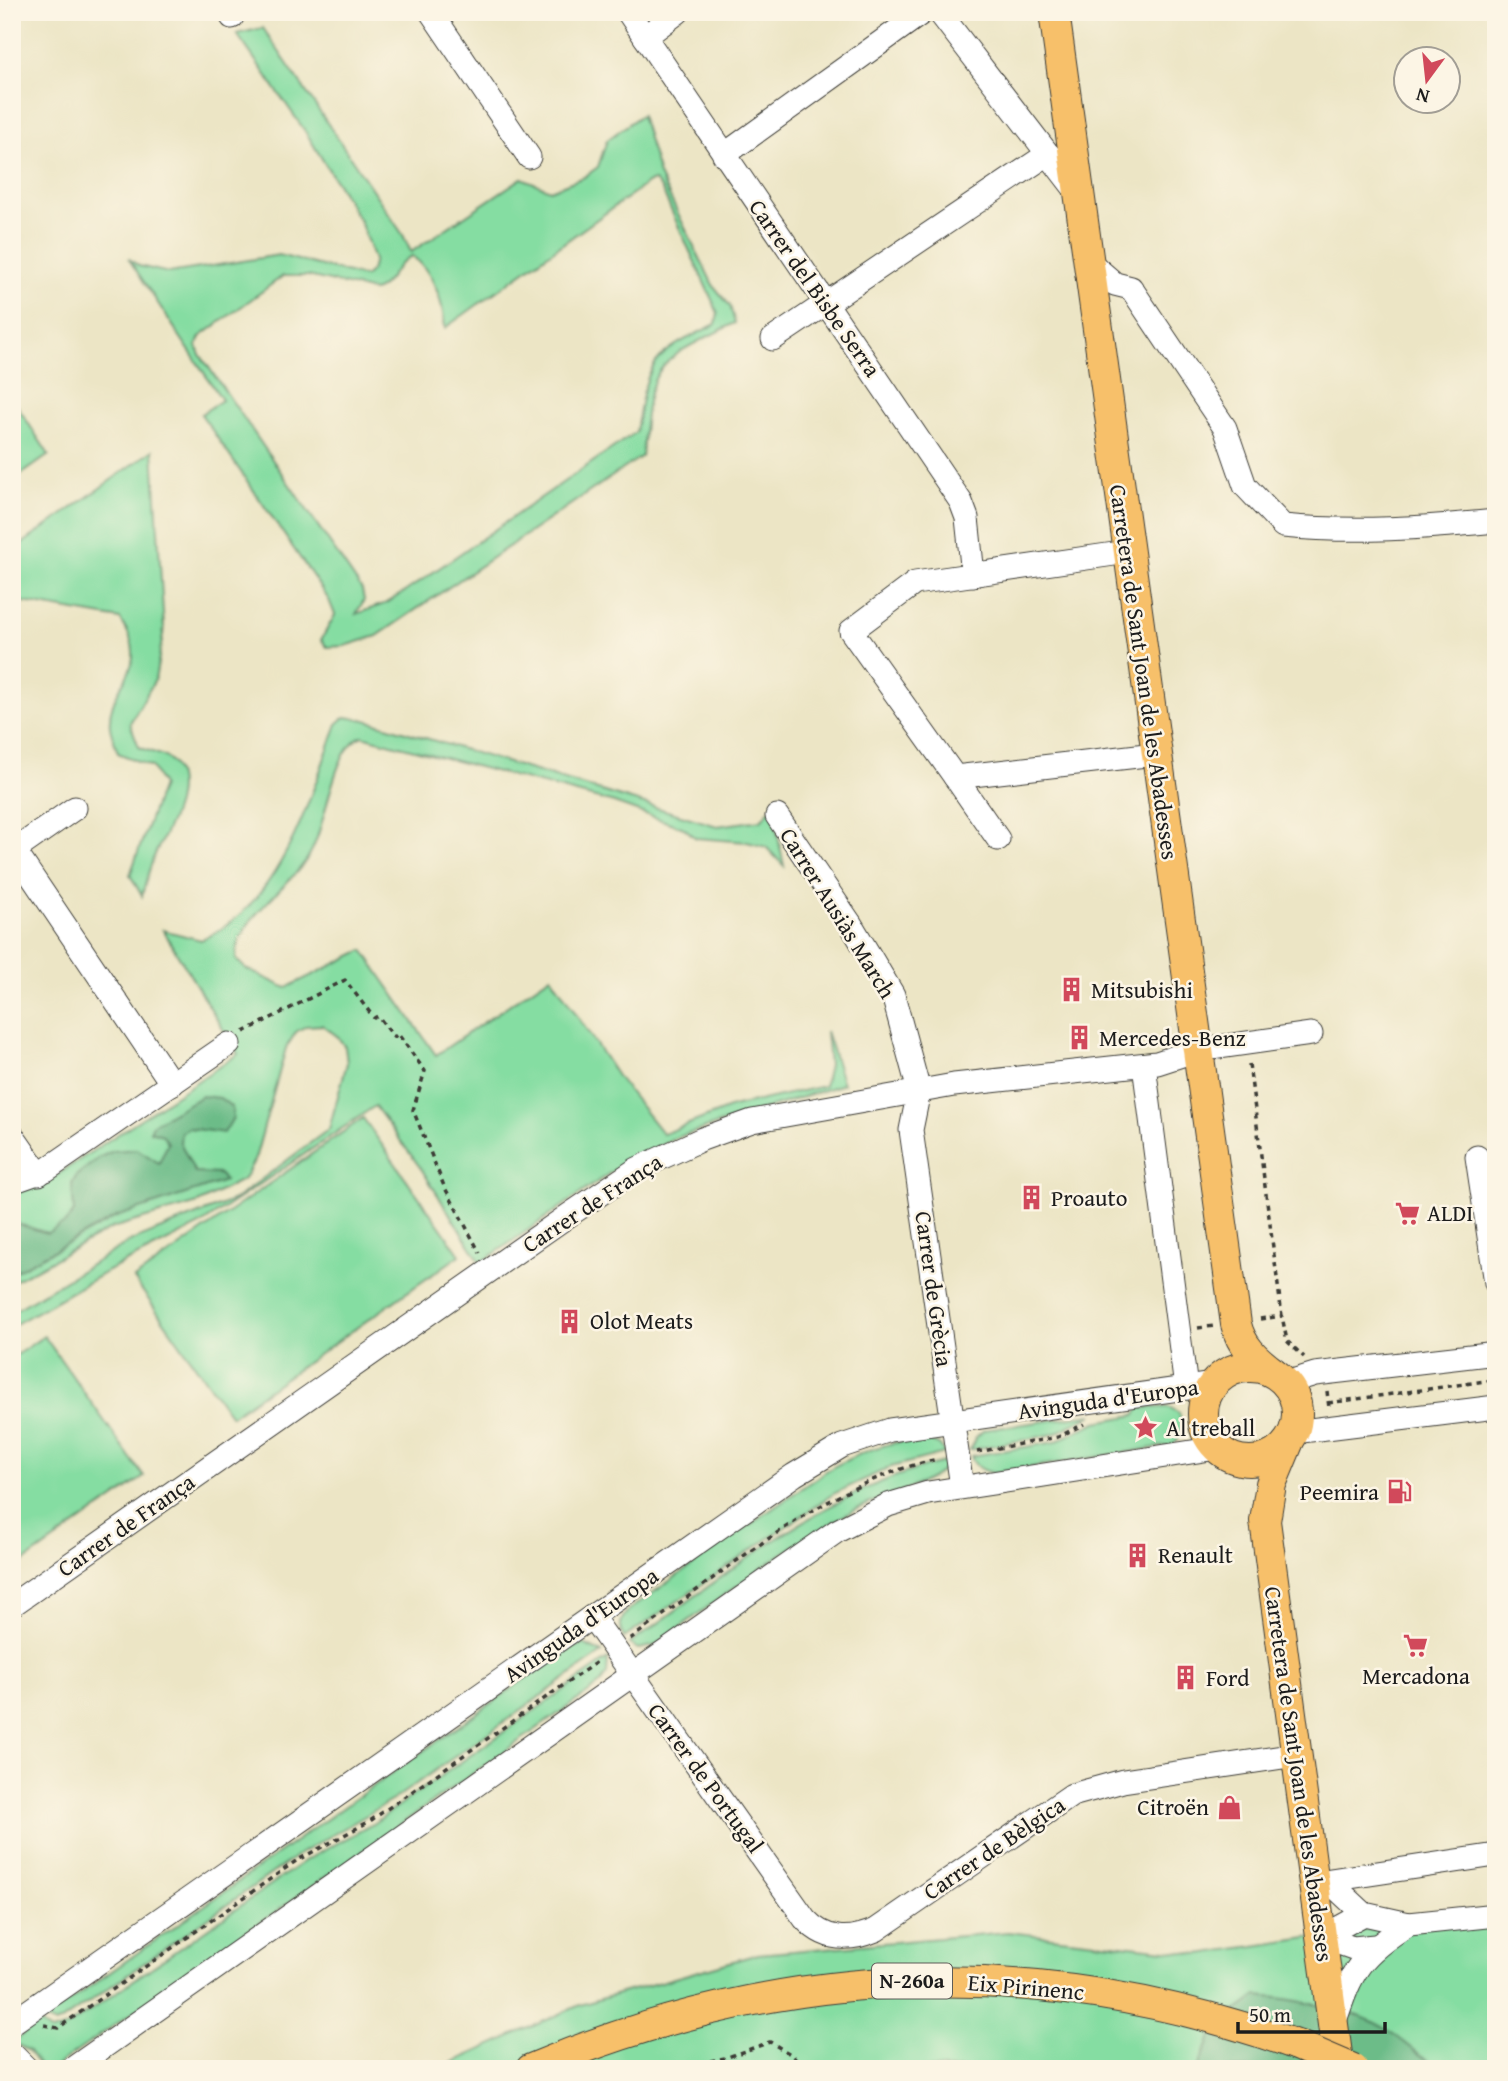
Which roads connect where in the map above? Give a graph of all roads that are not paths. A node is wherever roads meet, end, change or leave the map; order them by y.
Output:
1 (431, 12) edge
2 (628, 12) edge
3 (678, 12) edge
4 (923, 12) edge
5 (939, 12) edge
6 (1054, 12) edge
7 (645, 37) junction
8 (1048, 154) junction
9 (724, 155) junction
10 (529, 157) dead end
11 (1077, 193) junction
12 (1086, 258) junction
13 (827, 303) junction
14 (773, 339) dead end
15 (1496, 521) edge
16 (1128, 552) junction
17 (973, 575) junction
18 (1155, 754) junction
19 (955, 777) junction
20 (75, 807) dead end
21 (777, 816) dead end
22 (998, 839) dead end
23 (13, 850) edge
24 (1311, 1034) dead end
25 (229, 1044) road end
26 (1197, 1050) junction
27 (1144, 1065) junction
28 (172, 1084) junction
29 (919, 1091) junction
30 (12, 1135) edge
31 (1477, 1157) dead end
32 (39, 1174) junction
33 (12, 1182) edge
34 (1496, 1283) edge
35 (1238, 1331) junction
36 (1496, 1359) edge
37 (1280, 1378) junction
38 (1207, 1382) junction
39 (1496, 1407) edge
40 (952, 1421) junction
41 (1291, 1437) junction
42 (1224, 1453) junction
43 (962, 1487) junction
44 (1265, 1521) junction
45 (12, 1605) edge
46 (592, 1617) junction
47 (633, 1676) junction
48 (1296, 1755) junction
49 (1496, 1855) edge
50 (1314, 1882) junction
51 (1364, 1914) junction
52 (1496, 1915) edge
53 (1409, 1924) junction
54 (825, 1935) joint
55 (1322, 1937) junction
56 (1375, 1946) junction
57 (12, 2023) edge
58 (1333, 2027) junction
59 (12, 2054) edge
60 (27, 2069) edge
61 (72, 2069) edge
62 (531, 2069) edge
63 (1339, 2069) edge
64 (1353, 2069) edge

1 - 10 street
2 - 7 street, Carrer del Bisbe Serra
3 - 7 street
4 - 9 street
5 - 8 street
6 - 11 main road, Carretera de Sant Joan de les Abadesses
7 - 9 street, Carrer del Bisbe Serra
8 - 11 street
8 - 13 street
9 - 13 street, Carrer del Bisbe Serra
11 - 12 main road, Carretera de Sant Joan de les Abadesses
12 - 15 street
12 - 16 main road, Carretera de Sant Joan de les Abadesses
13 - 14 street
13 - 17 street, Carrer del Bisbe Serra
16 - 17 street
16 - 18 main road, Carretera de Sant Joan de les Abadesses
17 - 19 street
18 - 19 street
18 - 26 main road, Carretera de Sant Joan de les Abadesses
19 - 22 street
20 - 23 street
21 - 29 street, Carrer Ausiàs March
23 - 28 street
24 - 26 street, Carrer de França
25 - 28 street
26 - 27 street, Carrer de França
26 - 35 main road, Carretera de Sant Joan de les Abadesses
27 - 29 street, Carrer de França
27 - 38 street
28 - 32 street
29 - 40 street, Carrer de Grècia
29 - 45 street, Carrer de França
30 - 32 street
31 - 34 street
32 - 33 street
35 - 37 main road, Carretera de Sant Joan de les Abadesses
35 - 38 main road, Carretera de Sant Joan de les Abadesses
36 - 37 street
37 - 38 main road
37 - 41 main road
38 - 40 street, Avinguda d'Europa
38 - 42 main road
39 - 41 street
40 - 43 street, Carrer de Grècia
40 - 46 street, Avinguda d'Europa
41 - 42 main road
41 - 44 main road, Carretera de Sant Joan de les Abadesses
42 - 43 street
42 - 44 main road, Carretera de Sant Joan de les Abadesses
43 - 47 street
44 - 48 main road, Carretera de Sant Joan de les Abadesses
46 - 47 street, Carrer de Portugal
46 - 57 street, Avinguda d'Europa
47 - 54 street, Carrer de Portugal
47 - 61 street
48 - 50 main road, Carretera de Sant Joan de les Abadesses
48 - 54 street, Carrer de Bèlgica
49 - 50 street
50 - 51 street
50 - 55 main road, Carretera de Sant Joan de les Abadesses
51 - 53 street
51 - 55 street
52 - 53 street
53 - 56 street
55 - 56 street
55 - 58 main road, Carretera de Sant Joan de les Abadesses
56 - 58 street
58 - 63 main road, Carretera de Sant Joan de les Abadesses
59 - 60 street
62 - 64 main road, Eix Pirinenc / N-260a, bridge

